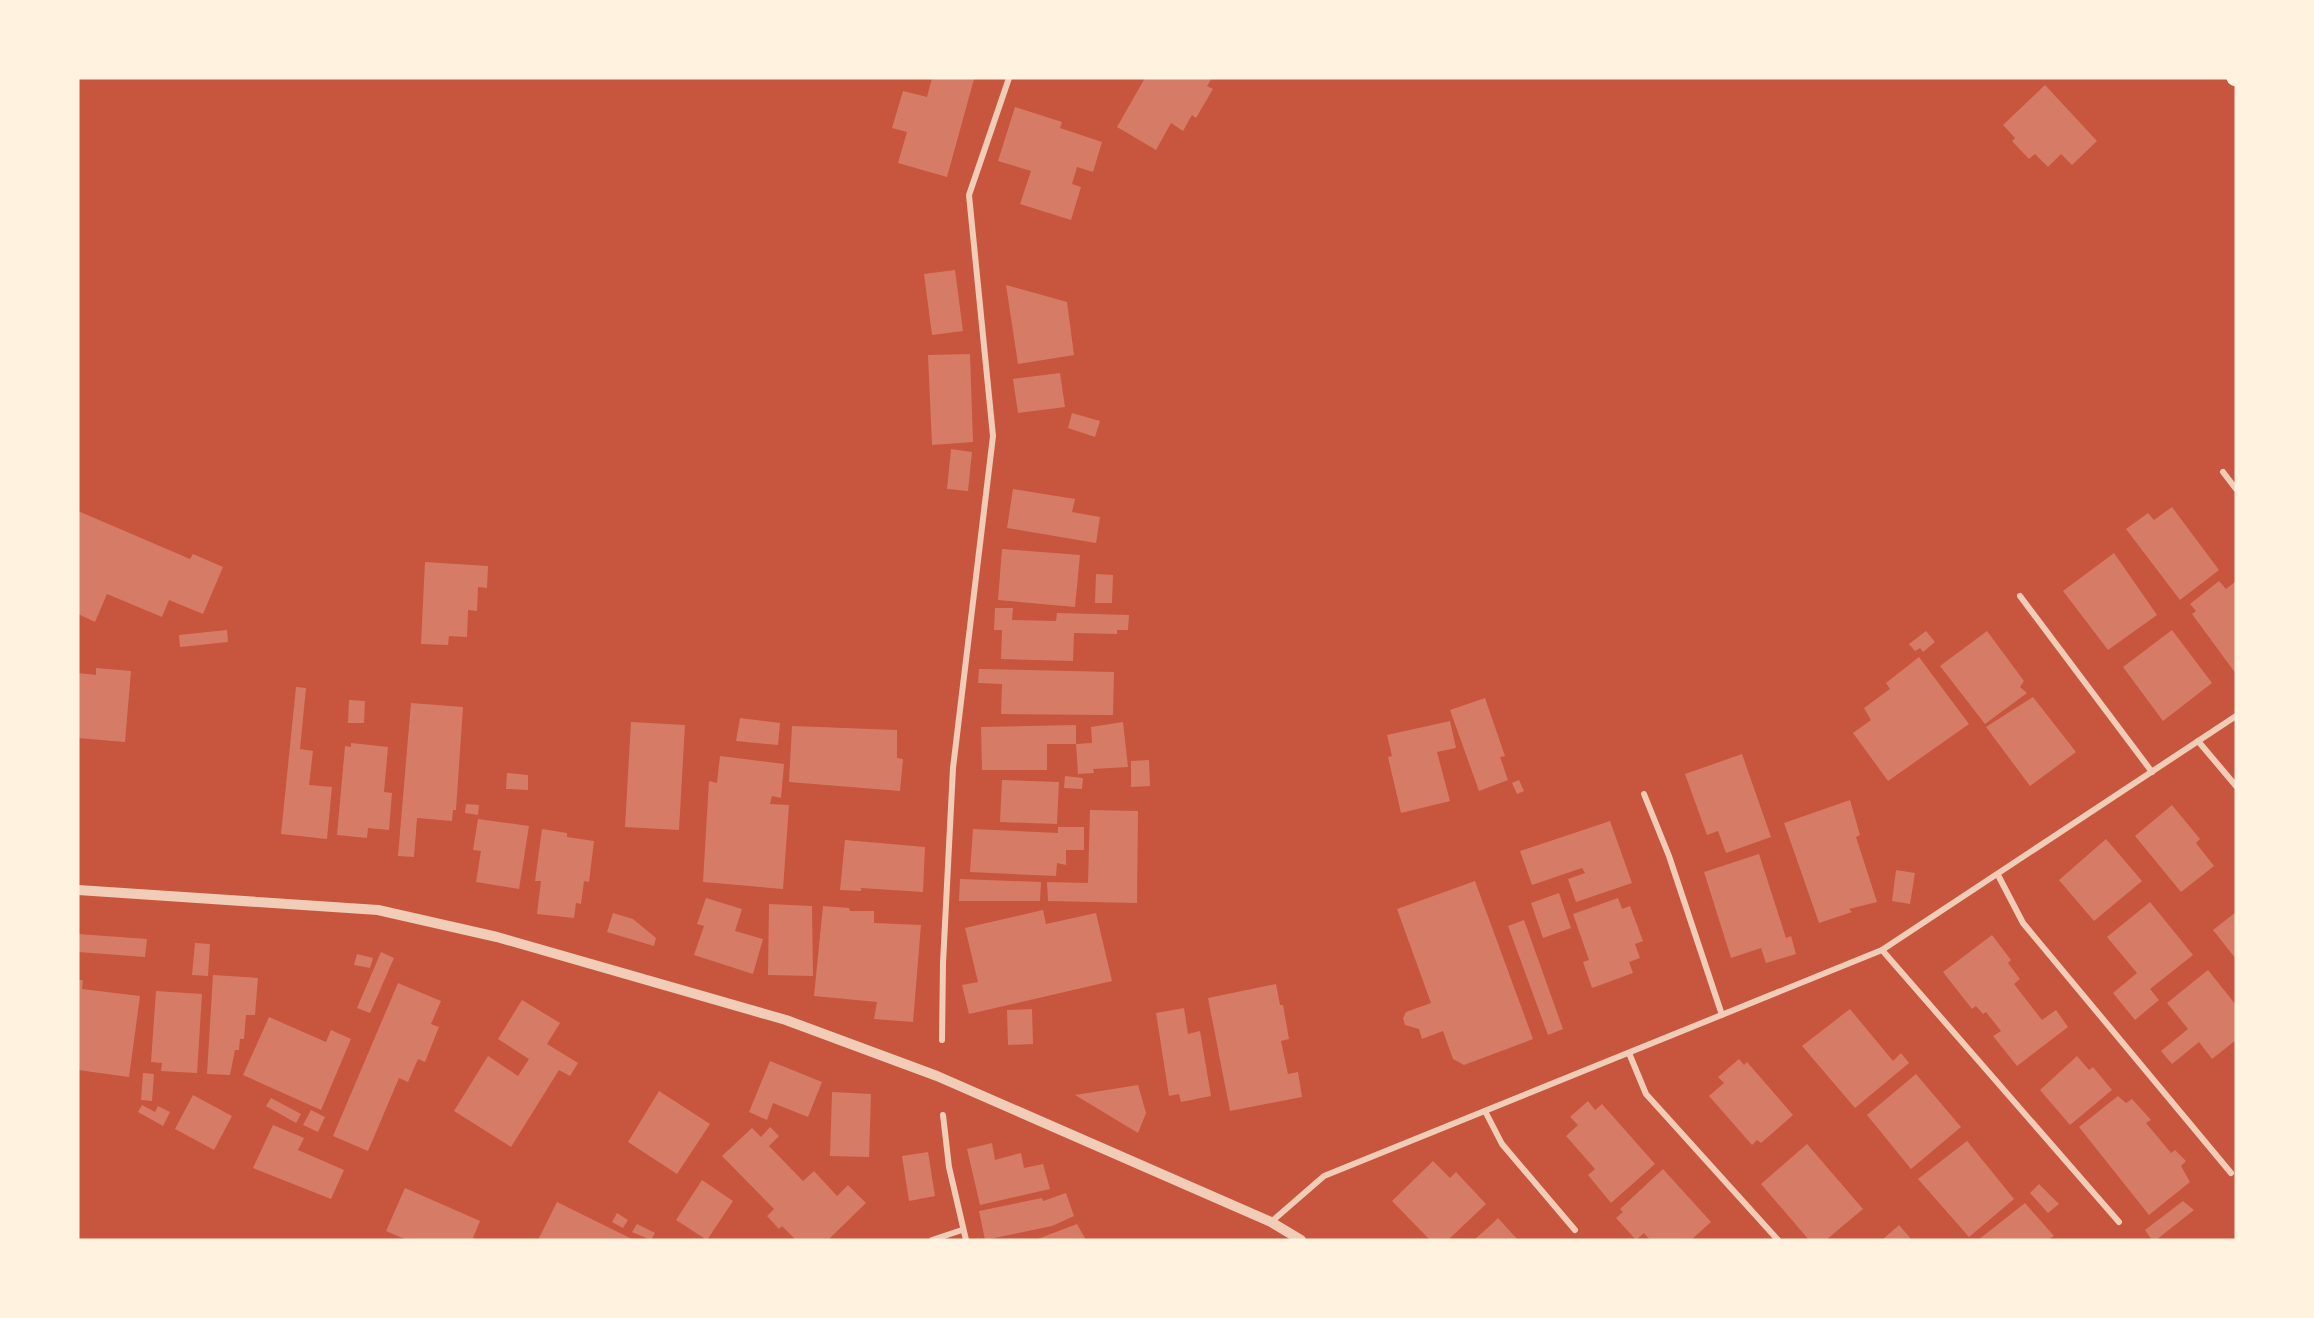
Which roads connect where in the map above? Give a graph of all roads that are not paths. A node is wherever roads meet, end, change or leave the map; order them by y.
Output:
1 (1009, 78) edge
2 (2223, 472) dead end
3 (2236, 489) edge
4 (2020, 596) dead end
5 (2236, 716) edge
6 (2198, 741) junction
7 (2152, 772) junction
8 (2236, 786) edge
9 (1644, 794) dead end
10 (1998, 875) junction
11 (78, 890) edge
12 (1882, 950) junction
13 (1722, 1016) junction
14 (942, 1040) dead end
15 (1629, 1053) junction
16 (1485, 1111) junction
17 (943, 1115) dead end
18 (2231, 1173) dead end
19 (2119, 1221) dead end
20 (1271, 1222) junction
21 (962, 1230) junction
22 (1575, 1230) dead end
23 (932, 1240) edge
24 (966, 1240) edge
25 (1301, 1240) edge
26 (1778, 1240) edge

1 - 14 street
2 - 3 street
4 - 7 street
5 - 6 street
6 - 7 street
6 - 8 street
7 - 10 street
9 - 13 street
10 - 12 street
10 - 18 street
11 - 20 street
12 - 13 street
12 - 19 street
13 - 15 street
15 - 16 street
15 - 26 street
16 - 20 street
16 - 22 street
17 - 21 street
20 - 25 street
21 - 23 street
21 - 24 street

